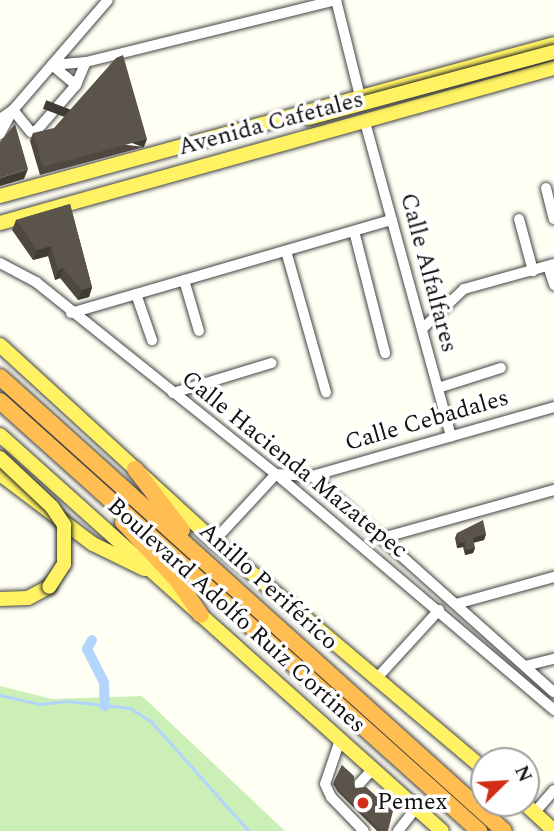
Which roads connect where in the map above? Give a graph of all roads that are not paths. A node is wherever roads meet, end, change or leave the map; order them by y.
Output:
1 (108, 0) edge
2 (336, 0) edge
3 (554, 44) edge
4 (554, 52) edge
5 (86, 62) junction
6 (52, 65) junction
7 (554, 68) edge
8 (412, 82) junction
9 (76, 85) junction
10 (360, 96) junction
11 (416, 108) junction
12 (13, 110) junction
13 (0, 119) edge
14 (365, 122) junction
15 (346, 127) junction
16 (0, 134) edge
17 (546, 188) dead end
18 (0, 197) edge
19 (519, 219) dead end
20 (554, 219) edge
21 (1, 220) edge
22 (392, 220) junction
23 (354, 231) junction
24 (286, 251) junction
25 (0, 263) edge
26 (551, 265) edge
27 (533, 271) junction
28 (184, 280) junction
29 (554, 285) edge
30 (136, 294) junction
31 (71, 313) junction
32 (422, 329) junction
33 (199, 331) dead end
34 (152, 340) dead end
35 (0, 345) edge
36 (385, 353) dead end
37 (272, 363) dead end
38 (501, 368) dead end
39 (0, 377) edge
40 (438, 388) junction
41 (326, 392) dead end
42 (173, 393) junction
43 (0, 401) edge
44 (554, 407) edge
45 (0, 435) edge
46 (451, 436) junction
47 (0, 458) edge
48 (135, 469) junction
49 (0, 474) edge
50 (275, 474) junction
51 (312, 476) junction
52 (96, 487) junction
53 (554, 490) edge
54 (383, 538) junction
55 (214, 541) junction
56 (206, 562) junction
57 (152, 572) junction
58 (554, 577) edge
59 (428, 579) junction
60 (417, 592) junction
61 (0, 599) edge
62 (456, 604) junction
63 (439, 610) junction
64 (201, 615) junction
65 (554, 659) edge
66 (526, 666) junction
67 (377, 678) junction
68 (554, 692) edge
69 (554, 710) edge
70 (340, 740) junction
71 (470, 757) edge
72 (373, 769) junction
73 (359, 784) dead end
74 (416, 808) junction
75 (436, 829) edge
76 (364, 831) edge
77 (398, 831) edge
78 (479, 831) edge
79 (504, 831) edge

1 - 6 street
2 - 5 street
2 - 10 street
3 - 8 main road, Avenida Cafetales
4 - 18 main road, bridge
5 - 6 street
5 - 9 street
6 - 9 street
6 - 12 street
7 - 11 main road, Avenida Cafetales
8 - 10 main road, Avenida Cafetales
8 - 11 main road
9 - 12 street
10 - 18 main road, Avenida Cafetales
11 - 14 main road, Avenida Cafetales
12 - 13 street
12 - 16 street
14 - 15 main road, Avenida Cafetales
14 - 22 street, Calle Alfalfares
15 - 21 main road, Avenida Cafetales
15 - 21 main road
17 - 20 street
19 - 27 street
22 - 23 street
22 - 32 street, Calle Alfalfares
23 - 24 street
23 - 36 street
24 - 28 street
24 - 41 street
25 - 31 street, Calle Hacienda Mazatepec
26 - 27 street
26 - 29 street
27 - 32 street
28 - 30 street
28 - 33 street
30 - 31 street
30 - 34 street
31 - 42 street, Calle Hacienda Mazatepec
32 - 40 street, Calle Alfalfares
35 - 48 main road, Boulevard Adolfo Ruiz Cortines
37 - 42 street
38 - 40 street
39 - 56 highway, Anillo Periférico
40 - 46 street, Calle Alfalfares
42 - 50 street, Calle Hacienda Mazatepec
43 - 52 highway, Anillo Periférico
44 - 46 street, Calle Cebadales
45 - 57 main road, Boulevard Adolfo Ruiz Cortines
46 - 51 street, Calle Cebadales
47 - 61 main road, bridge
48 - 55 main road, Boulevard Adolfo Ruiz Cortines
48 - 56 highway
49 - 57 main road
50 - 51 street, Calle Cebadales
50 - 55 street
50 - 60 street, Calle Hacienda Mazatepec
51 - 54 street, Calle Hacienda Mazatepec
52 - 64 highway
52 - 78 highway, Anillo Periférico
53 - 54 street
54 - 59 street, Calle Hacienda Mazatepec
55 - 67 main road, Boulevard Adolfo Ruiz Cortines
56 - 79 highway, Anillo Periférico
57 - 64 main road, Boulevard Adolfo Ruiz Cortines
58 - 62 street
59 - 60 street
59 - 62 street, Calle Hacienda Mazatepec
60 - 63 street, Calle Hacienda Mazatepec
62 - 66 street, Calle Hacienda Mazatepec
63 - 67 street
63 - 69 street, Calle Hacienda Mazatepec
64 - 70 main road, Boulevard Adolfo Ruiz Cortines
65 - 66 street
66 - 68 street, Calle Hacienda Mazatepec
67 - 71 main road, Boulevard Adolfo Ruiz Cortines
70 - 72 main road, Boulevard Adolfo Ruiz Cortines
70 - 76 street
72 - 73 street
72 - 74 main road, Boulevard Adolfo Ruiz Cortines
74 - 75 main road, Boulevard Adolfo Ruiz Cortines
74 - 77 street

